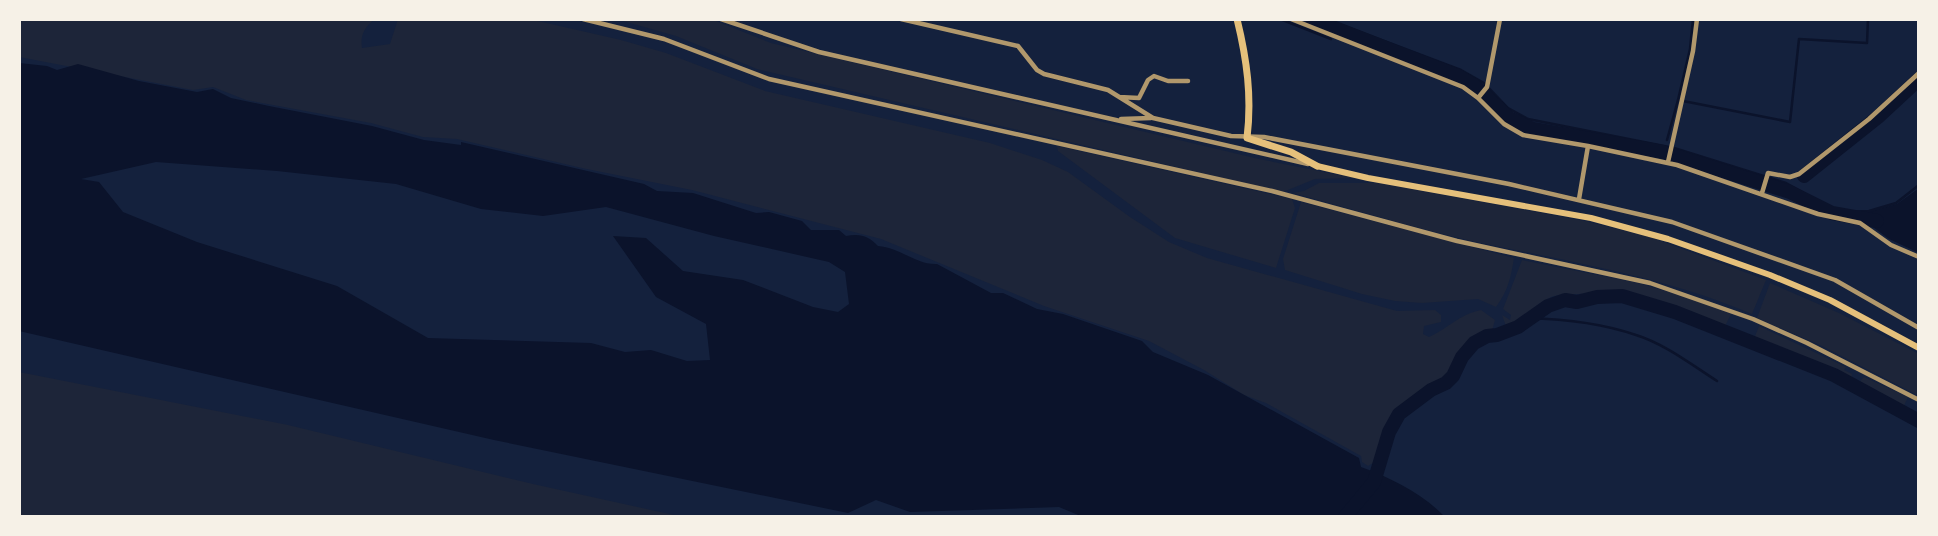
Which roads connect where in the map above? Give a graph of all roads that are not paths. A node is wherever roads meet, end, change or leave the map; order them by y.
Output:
1 (583, 19) edge
2 (721, 19) edge
3 (901, 19) edge
4 (1237, 19) edge
5 (1292, 19) edge
6 (1500, 19) edge
7 (1697, 19) edge
8 (1919, 73) edge
9 (1188, 82) dead end
10 (1118, 97) junction
11 (1478, 98) junction
12 (1153, 118) junction
13 (1117, 120) junction
14 (1247, 138) junction
15 (1588, 146) junction
16 (1668, 162) junction
17 (1317, 166) junction
18 (1763, 191) junction
19 (1579, 199) junction
20 (1919, 257) edge
21 (1919, 328) edge
22 (1919, 348) edge
23 (1919, 400) edge

1 - 23 street
2 - 13 street
3 - 10 street
4 - 14 main road
5 - 11 street
6 - 11 street
7 - 16 street
8 - 18 street
9 - 10 street
10 - 12 street
11 - 15 street
12 - 13 street
12 - 14 street
13 - 17 street
14 - 17 main road
14 - 19 street
15 - 16 street
15 - 19 street
16 - 18 street
17 - 22 main road
18 - 20 street
19 - 21 street

